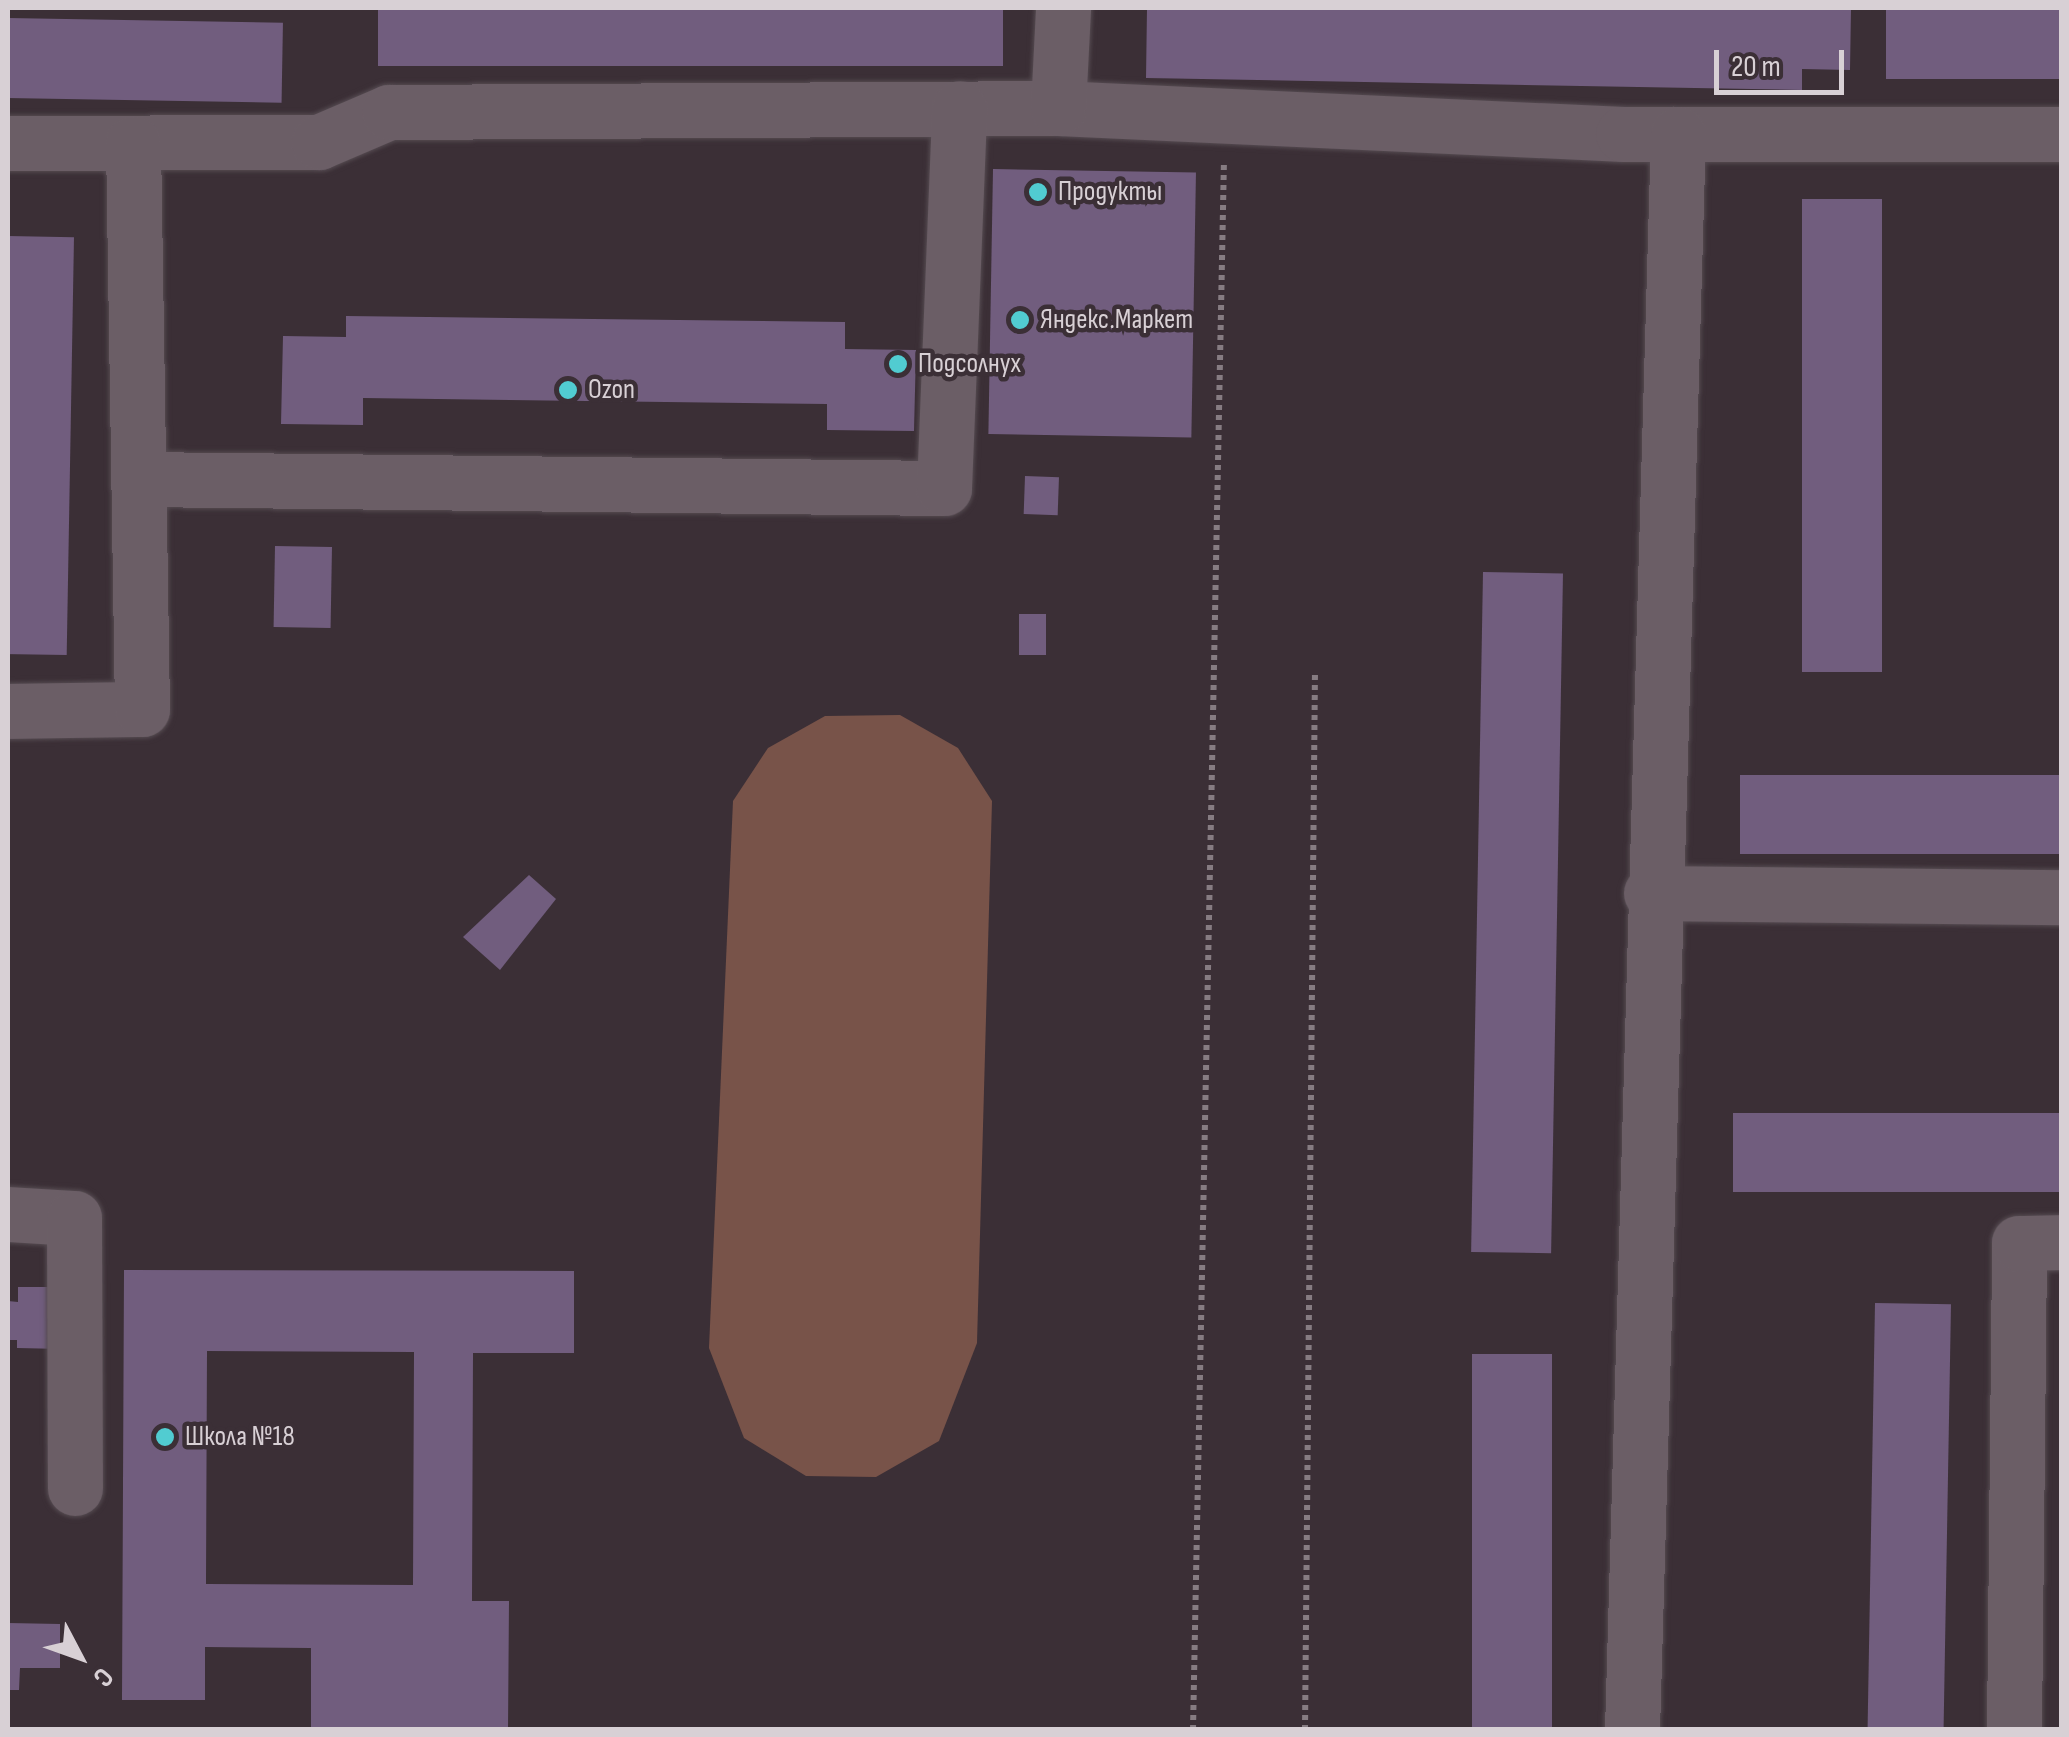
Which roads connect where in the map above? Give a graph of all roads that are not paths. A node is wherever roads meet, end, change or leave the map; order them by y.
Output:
1 (1063, 8) edge
2 (959, 108) junction
3 (1058, 108) junction
4 (1678, 134) junction
5 (2062, 134) edge
6 (133, 143) junction
7 (8, 144) edge
8 (138, 478) junction
9 (8, 711) edge
10 (1651, 894) junction
11 (2062, 898) edge
12 (8, 1214) edge
13 (2062, 1242) edge
14 (75, 1488) dead end
15 (1632, 1730) edge
16 (2014, 1730) edge

1 - 3 lane
2 - 3 lane
2 - 6 lane
2 - 8 lane
3 - 4 lane
4 - 5 lane
4 - 10 lane
6 - 7 lane
6 - 8 lane
8 - 9 lane
10 - 11 lane
10 - 15 lane
12 - 14 lane
13 - 16 lane

